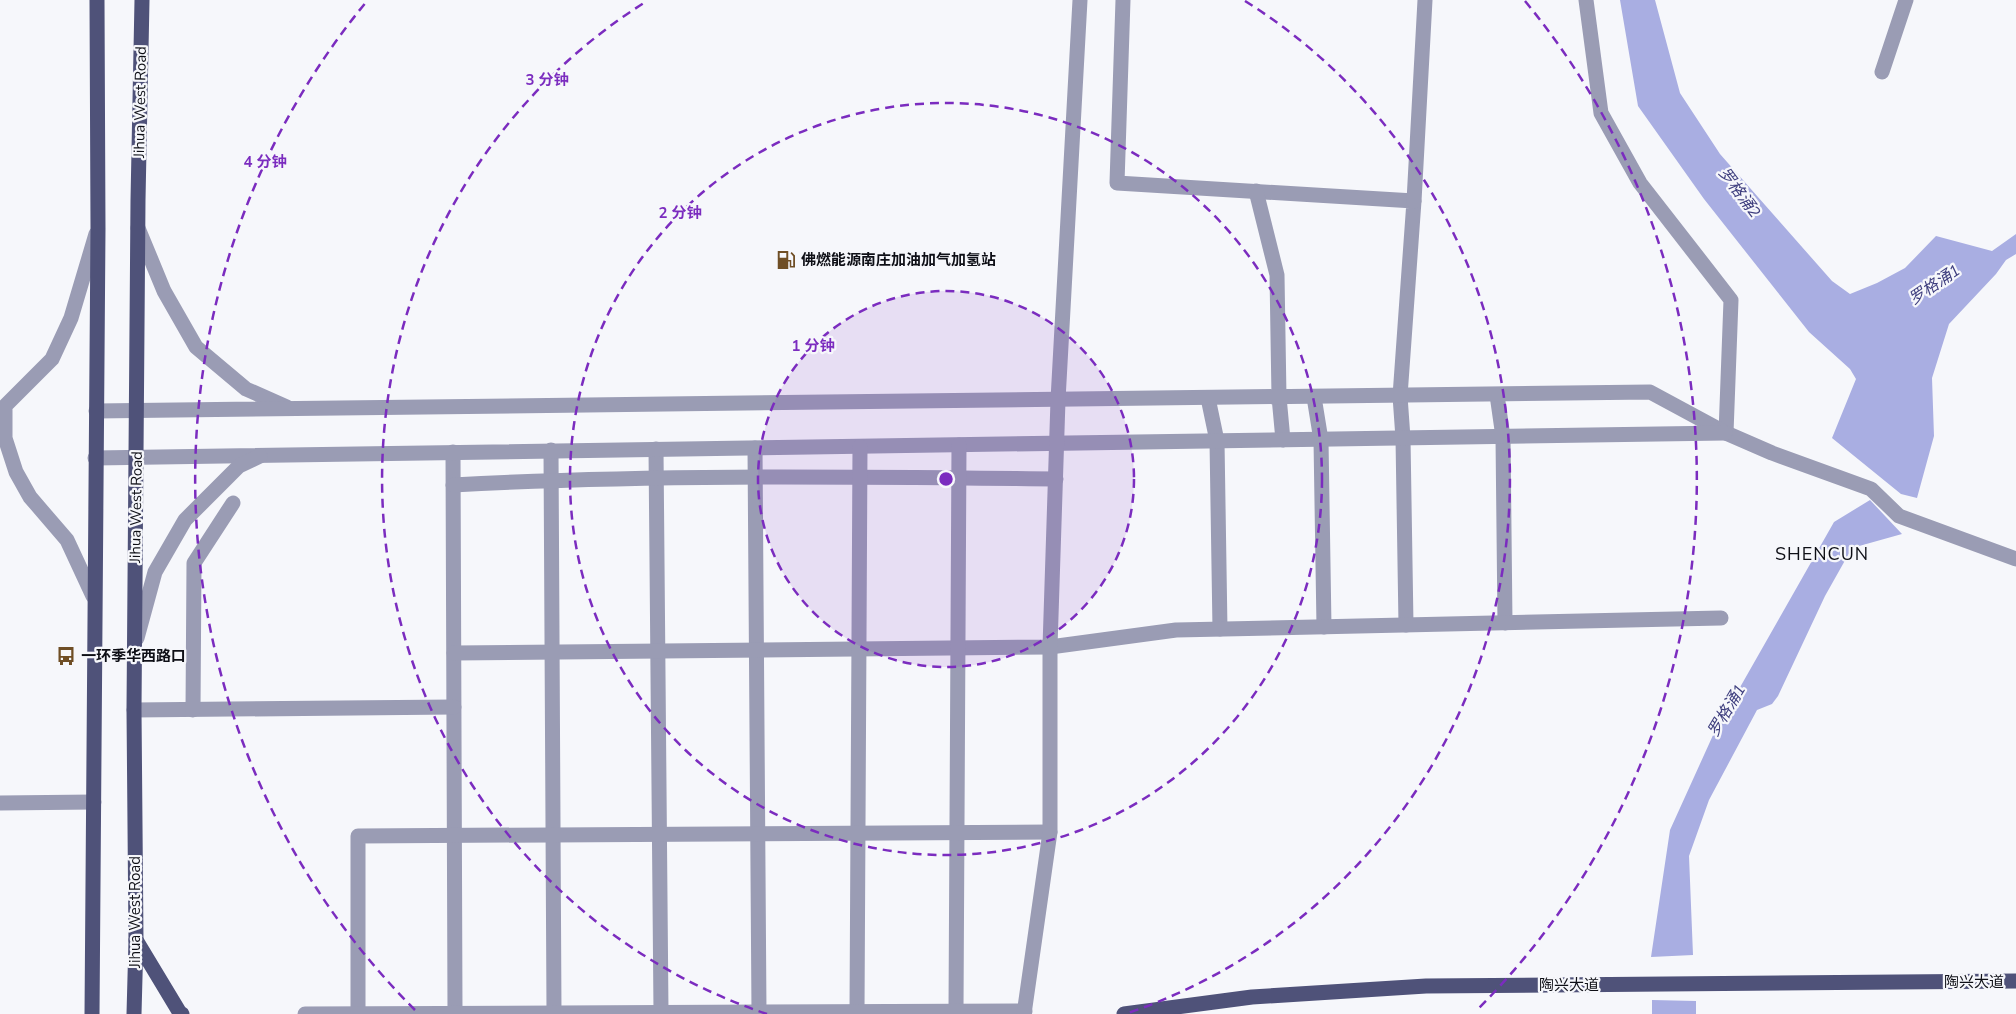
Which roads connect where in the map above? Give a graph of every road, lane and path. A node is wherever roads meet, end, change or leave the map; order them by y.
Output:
1 (97, 0) edge
2 (142, 0) edge
3 (1080, 0) edge
4 (1123, 0) edge
5 (1425, 0) edge
6 (1586, 0) edge
7 (1906, 0) edge
8 (1882, 72) dead end
9 (1256, 191) junction
10 (1414, 201) junction
11 (98, 228) junction
12 (138, 228) junction
13 (1497, 395) junction
14 (1400, 396) junction
15 (1279, 397) junction
16 (1314, 397) junction
17 (1208, 398) junction
18 (1058, 400) junction
19 (2, 405) edge
20 (293, 409) junction
21 (138, 410) junction
22 (96, 412) junction
23 (1726, 433) junction
24 (1503, 437) junction
25 (1403, 438) junction
26 (1283, 440) junction
27 (1321, 440) junction
28 (1217, 441) junction
29 (1058, 444) junction
30 (959, 445) junction
31 (860, 446) junction
32 (755, 448) junction
33 (656, 449) junction
34 (551, 450) junction
35 (453, 452) junction
36 (265, 454) junction
37 (136, 456) junction
38 (95, 458) junction
39 (860, 477) junction
40 (656, 478) junction
41 (755, 478) junction
42 (958, 478) junction
43 (1056, 479) junction
44 (551, 480) junction
45 (453, 485) junction
46 (233, 503) dead end
47 (2016, 558) edge
48 (93, 596) junction
49 (1720, 618) dead end
50 (1505, 623) junction
51 (1406, 625) junction
52 (1324, 627) junction
53 (1220, 629) junction
54 (135, 644) junction
55 (958, 647) junction
56 (1050, 647) junction
57 (859, 648) junction
58 (756, 649) junction
59 (658, 650) junction
60 (552, 652) junction
61 (454, 653) junction
62 (454, 707) junction
63 (134, 710) junction
64 (193, 710) junction
65 (94, 802) junction
66 (0, 803) edge
67 (957, 832) junction
68 (1050, 832) junction
69 (858, 833) junction
70 (659, 834) junction
71 (758, 834) junction
72 (454, 835) junction
73 (553, 835) junction
74 (136, 940) junction
75 (2016, 981) edge
76 (956, 1011) junction
77 (455, 1012) junction
78 (554, 1012) junction
79 (661, 1012) junction
80 (760, 1012) junction
81 (857, 1012) junction
82 (1025, 1012) edge
83 (358, 1013) edge
84 (92, 1014) edge
85 (134, 1014) edge
86 (182, 1014) edge
87 (305, 1014) edge
88 (1124, 1014) edge

1 - 11 main road
2 - 12 main road, Jihua West Road
3 - 18 street
4 - 9 street
5 - 10 street
6 - 23 street
7 - 8 street
9 - 10 street
9 - 15 street
10 - 14 street
11 - 19 street
11 - 22 main road
12 - 20 street
12 - 21 main road, Jihua West Road
13 - 14 street
13 - 23 street
13 - 24 street
14 - 16 street
14 - 25 street
15 - 16 street
15 - 17 street
15 - 26 street
16 - 27 street
17 - 18 street
17 - 28 street
18 - 20 street
18 - 29 street
19 - 48 street
20 - 21 street
21 - 22 street
21 - 37 main road, Jihua West Road
22 - 38 main road
23 - 24 street
23 - 47 street
24 - 25 street
24 - 50 street
25 - 27 street
25 - 51 street
26 - 27 street
26 - 28 street
27 - 52 street
28 - 29 street
28 - 53 street
29 - 30 street
29 - 43 street
30 - 31 street
30 - 42 street
31 - 32 street
31 - 39 street
32 - 33 street
32 - 41 street
33 - 34 street
33 - 40 street
34 - 35 street
34 - 44 street
35 - 36 street
35 - 45 street
36 - 37 street
36 - 54 street
37 - 38 street
37 - 54 main road, Jihua West Road
38 - 48 main road
39 - 41 street
39 - 42 street
39 - 57 street
40 - 41 street
40 - 44 street
40 - 59 street
41 - 58 street
42 - 43 street
42 - 55 street
43 - 56 street
44 - 45 street
44 - 60 street
45 - 61 street
46 - 64 street
48 - 65 main road
49 - 50 street
50 - 51 street
51 - 52 street
52 - 53 street
53 - 56 street
54 - 63 main road, Jihua West Road
55 - 56 street
55 - 57 street
55 - 67 street
56 - 68 street
57 - 58 street
57 - 69 street
58 - 59 street
58 - 71 street
59 - 60 street
59 - 70 street
60 - 61 street
60 - 73 street
61 - 62 street
62 - 64 street
62 - 72 street
63 - 64 street
63 - 74 main road, Jihua West Road
65 - 66 street
65 - 84 main road
67 - 68 street
67 - 69 street
67 - 76 street
68 - 82 street
69 - 71 street
69 - 81 street
70 - 71 street
70 - 73 street
70 - 79 street
71 - 80 street
72 - 73 street
72 - 77 street
72 - 83 street
73 - 78 street
74 - 85 main road, Jihua West Road
74 - 86 main road
75 - 88 main road, 陶兴大道
76 - 81 street
76 - 82 street
77 - 78 street
77 - 83 street
78 - 79 street
79 - 80 street
80 - 81 street
83 - 87 street

